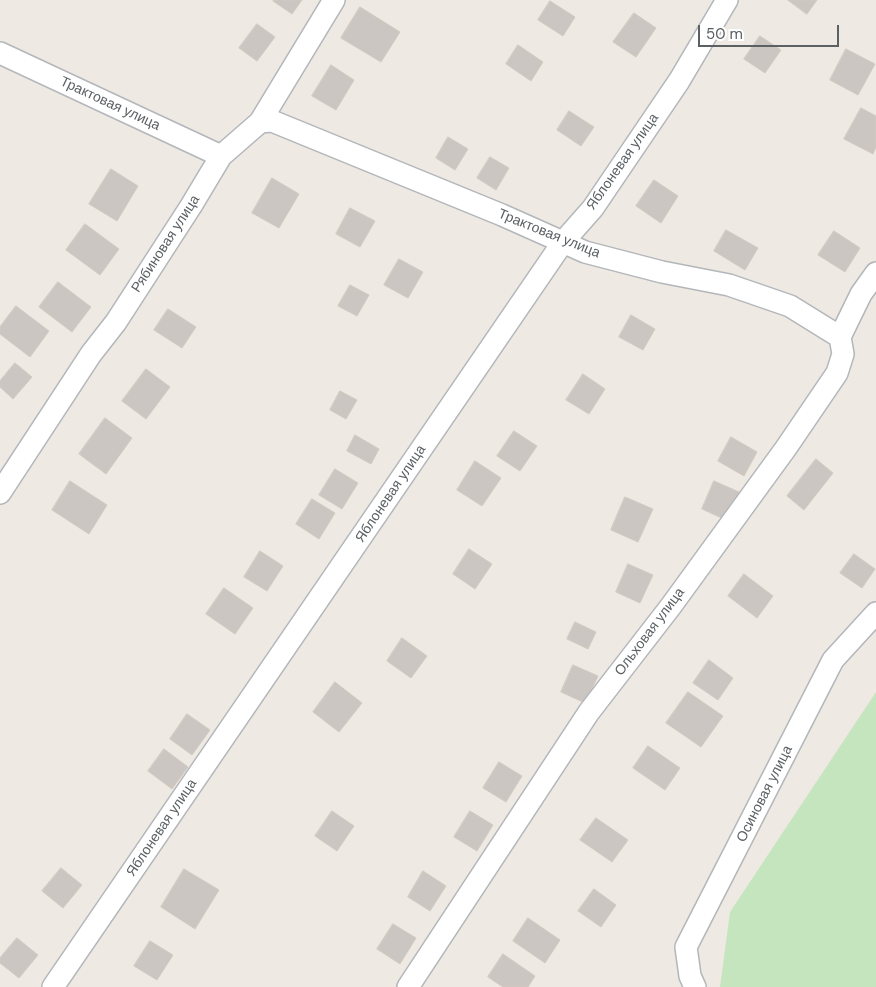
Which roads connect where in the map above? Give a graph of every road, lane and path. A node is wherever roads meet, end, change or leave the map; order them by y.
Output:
1 (334, 0) edge
2 (727, 0) edge
3 (0, 53) edge
4 (260, 122) junction
5 (221, 156) junction
6 (563, 242) junction
7 (876, 273) edge
8 (840, 337) junction
9 (0, 493) edge
10 (876, 613) edge
11 (53, 987) edge
12 (408, 987) edge
13 (695, 987) edge

1 - 4 street, Рябиновая улица
2 - 6 street, Яблоневая улица
3 - 5 street, Трактовая улица
4 - 5 street, Рябиновая улица
4 - 6 street, Трактовая улица
5 - 9 street, Рябиновая улица
6 - 8 street, Трактовая улица
6 - 11 street, Яблоневая улица
7 - 8 street, Ольховая улица
8 - 12 street, Ольховая улица
10 - 13 street, Осиновая улица

